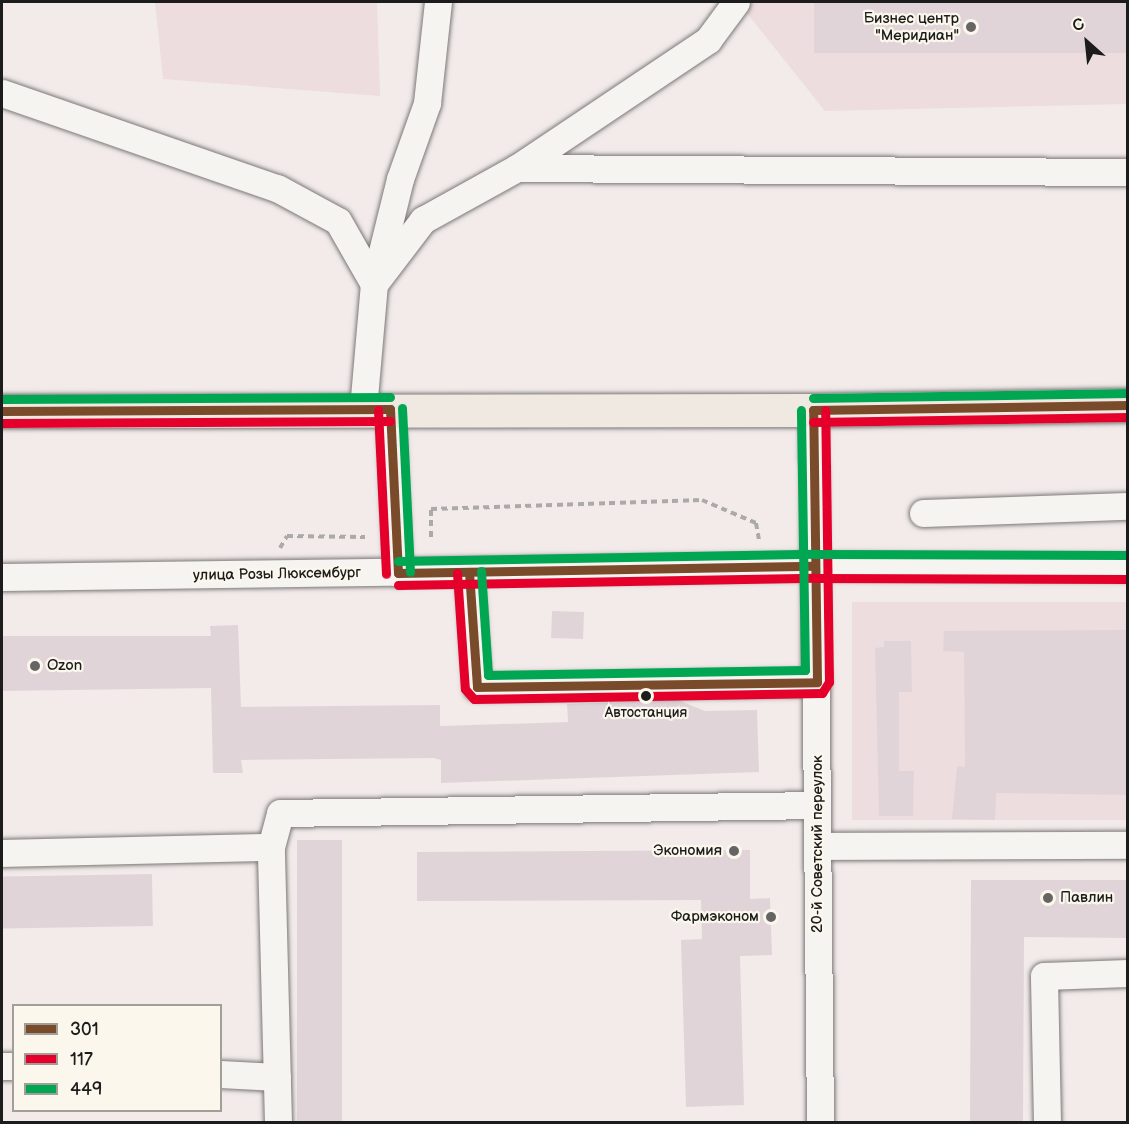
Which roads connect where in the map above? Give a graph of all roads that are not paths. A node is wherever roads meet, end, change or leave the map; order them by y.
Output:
1 (438, 2) edge
2 (736, 2) edge
3 (2, 93) edge
4 (517, 168) junction
5 (1128, 172) edge
6 (374, 284) junction
7 (1128, 405) edge
8 (376, 409) junction
9 (813, 410) junction
10 (2, 411) edge
11 (1128, 506) edge
12 (923, 513) dead end
13 (815, 566) junction
14 (1128, 567) edge
15 (469, 572) junction
16 (398, 573) junction
17 (2, 577) edge
18 (817, 682) junction
19 (817, 806) junction
20 (1128, 845) edge
21 (817, 846) junction
22 (271, 848) junction
23 (2, 853) edge
24 (1128, 973) edge
25 (222, 1074) edge
26 (277, 1077) junction
27 (278, 1122) edge
28 (820, 1122) edge
29 (1026, 1122) edge
30 (1047, 1122) edge

1 - 6 street
2 - 4 street
3 - 6 street
4 - 5 street
4 - 6 street
6 - 8 street
7 - 9 main road
8 - 9 main road
8 - 10 main road
8 - 16 street
9 - 13 street, 20-й Советский переулок
11 - 12 street
13 - 14 street, улица Розы Люксембург
13 - 15 street, улица Розы Люксембург
13 - 18 street, 20-й Советский переулок
15 - 16 street, улица Розы Люксембург
15 - 18 street
16 - 17 street, улица Розы Люксембург
18 - 19 street, 20-й Советский переулок
19 - 21 street, 20-й Советский переулок
19 - 22 street
20 - 21 street
21 - 28 street, 20-й Советский переулок
22 - 23 street
22 - 26 street
24 - 30 street
25 - 26 street
26 - 27 street
29 - 30 street

